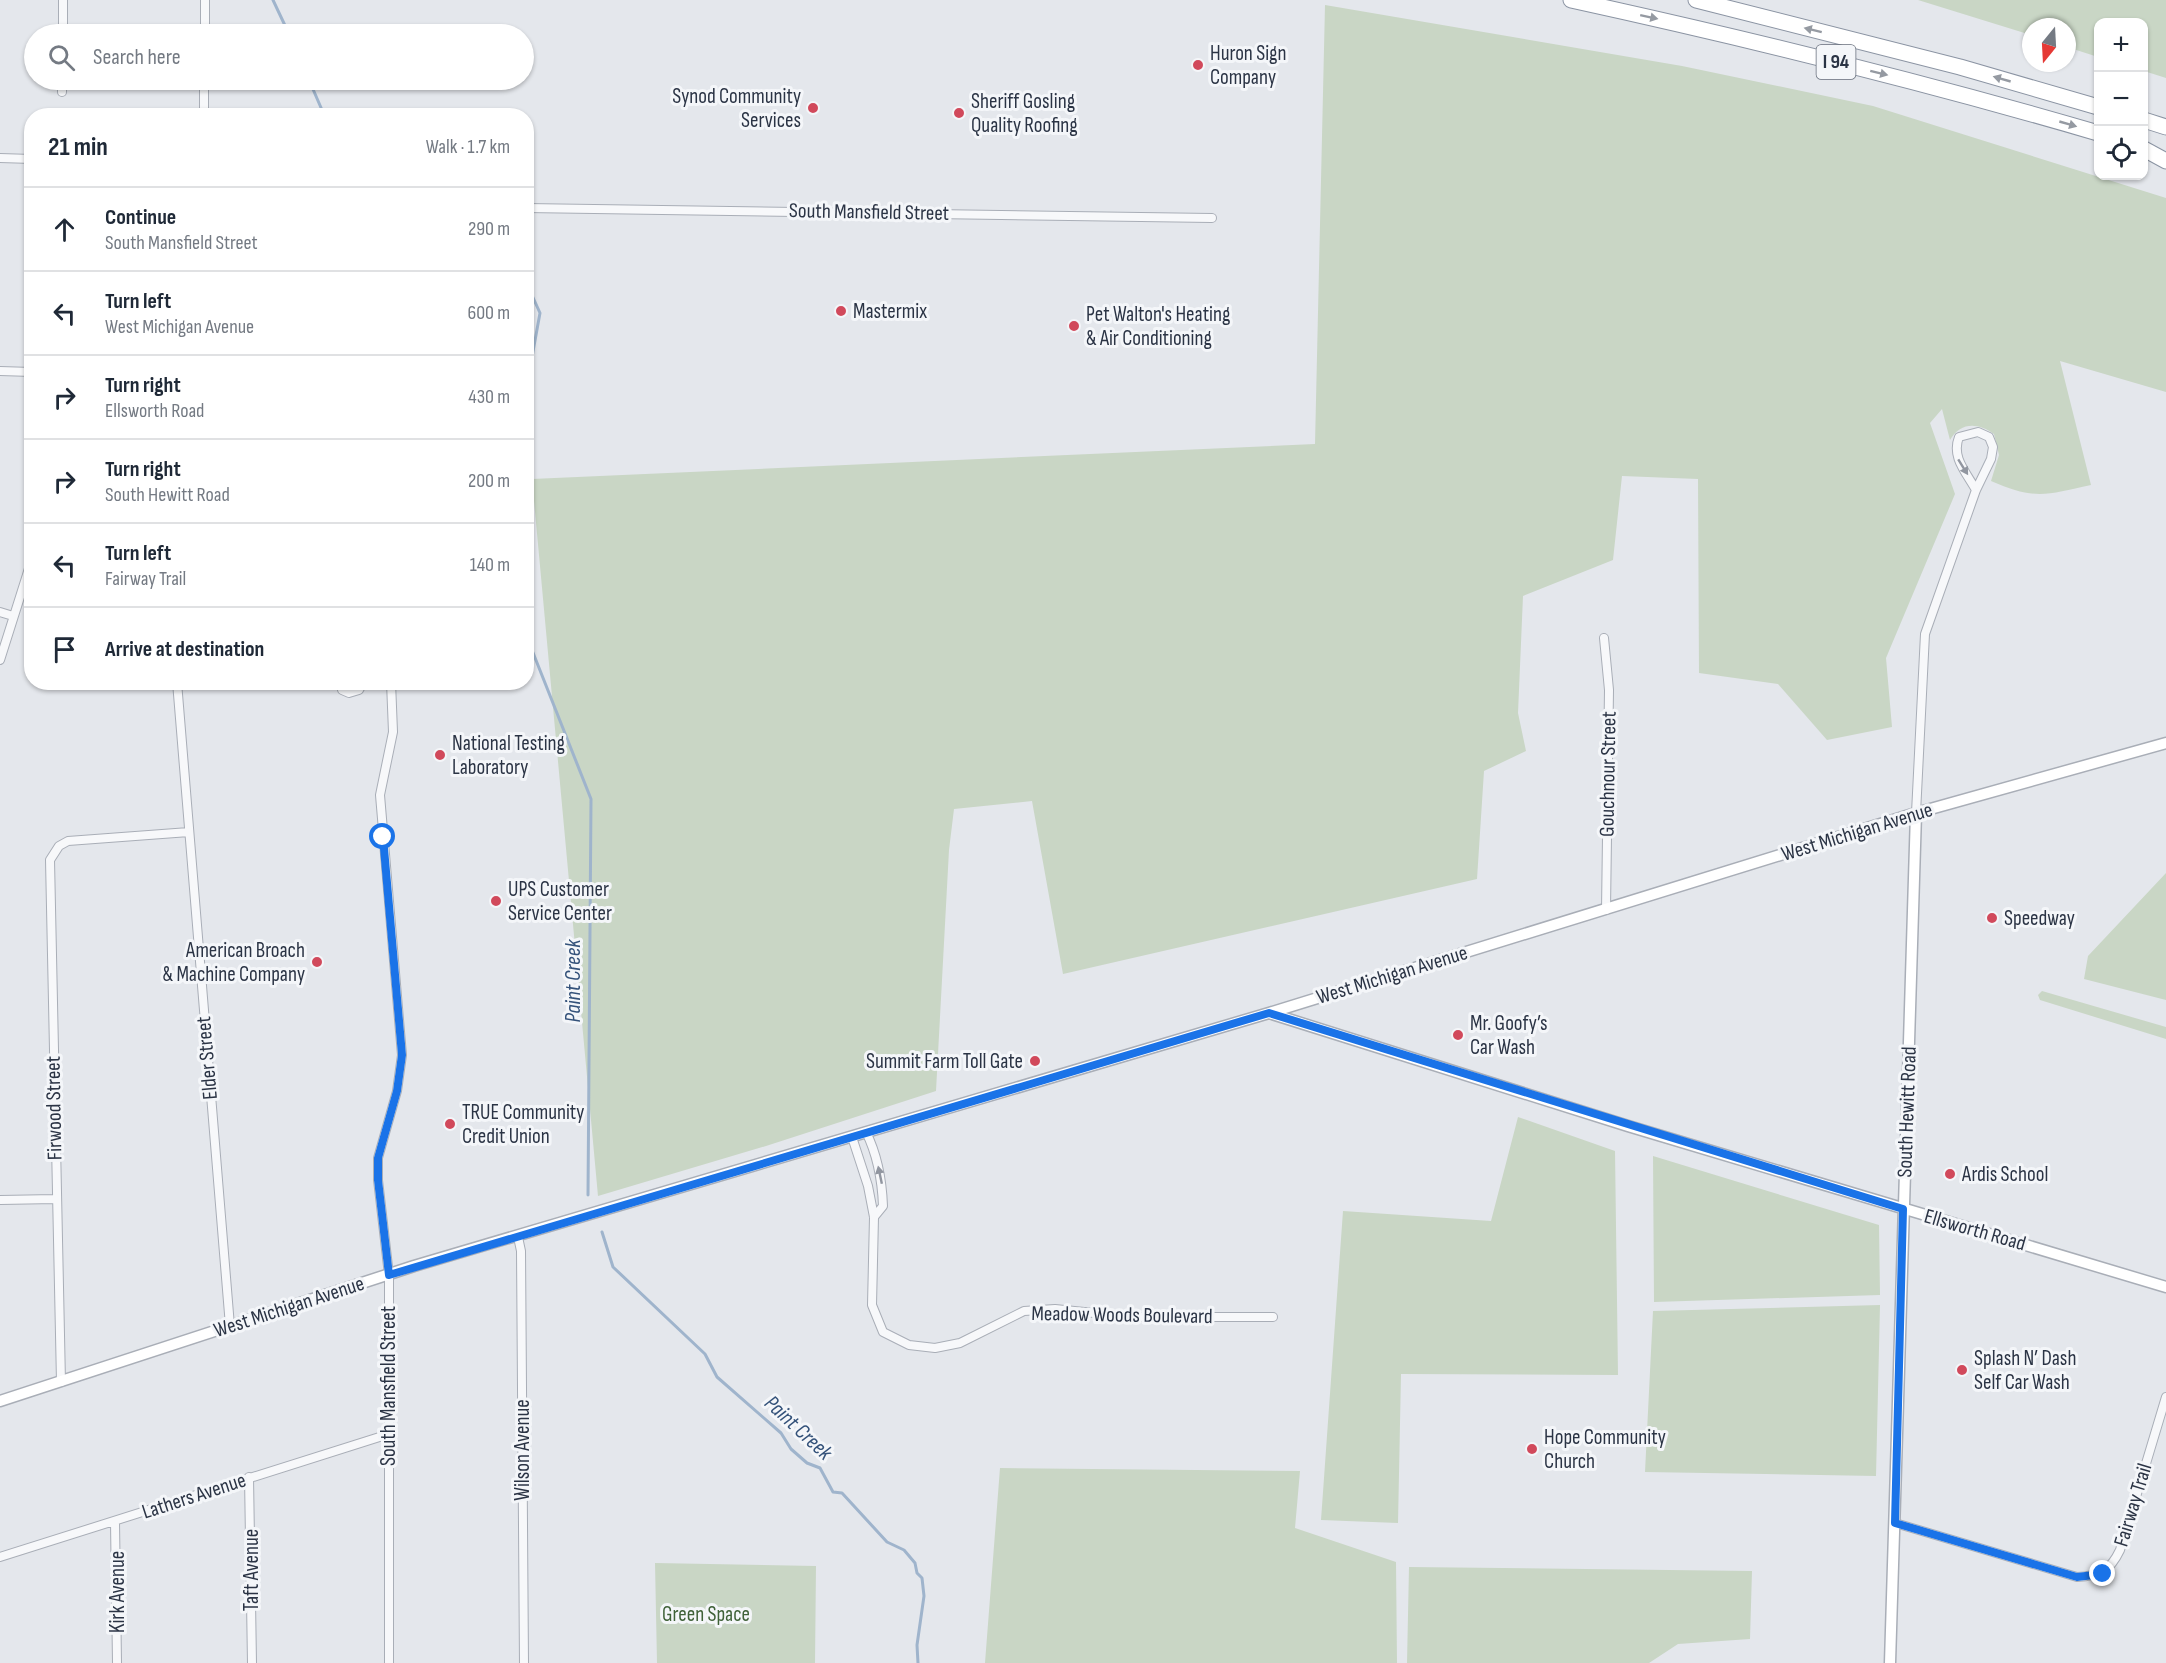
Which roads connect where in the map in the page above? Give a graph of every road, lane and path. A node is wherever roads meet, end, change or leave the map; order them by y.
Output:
1 (63, 0) edge
2 (205, 0) edge
3 (1571, 0) edge
4 (1696, 0) edge
5 (63, 24) edge
6 (205, 24) edge
7 (204, 90) edge
8 (2094, 106) edge
9 (204, 108) edge
10 (2148, 121) edge
11 (2166, 127) edge
12 (2094, 132) edge
13 (2148, 149) edge
14 (2148, 150) edge
15 (2166, 154) edge
16 (0, 158) edge
17 (24, 159) edge
18 (2166, 161) edge
19 (534, 208) edge
20 (1212, 218) dead end
21 (0, 371) edge
22 (24, 372) edge
23 (1976, 490) junction
24 (24, 584) edge
25 (0, 612) edge
26 (14, 616) junction
27 (1604, 638) dead end
28 (0, 660) edge
29 (178, 690) edge
30 (342, 690) edge
31 (359, 690) edge
32 (391, 690) edge
33 (2166, 743) edge
34 (1916, 813) junction
35 (189, 832) junction
36 (1606, 910) junction
37 (1269, 1013) junction
38 (866, 1132) junction
39 (852, 1137) junction
40 (56, 1199) junction
41 (0, 1200) edge
42 (1903, 1209) junction
43 (874, 1217) junction
44 (518, 1237) junction
45 (389, 1275) junction
46 (2166, 1287) edge
47 (1273, 1317) dead end
48 (230, 1326) junction
49 (62, 1382) junction
50 (2166, 1397) edge
51 (0, 1401) edge
52 (389, 1434) junction
53 (249, 1477) junction
54 (115, 1522) junction
55 (1895, 1523) junction
56 (0, 1557) edge
57 (117, 1663) edge
58 (252, 1663) edge
59 (389, 1663) edge
60 (524, 1663) edge
61 (1890, 1663) edge

1 - 5 street
2 - 6 street
3 -> 12 highway, I 94
8 -> 4 highway, I 94
7 - 9 street
10 - 11 highway
13 - 15 highway
14 - 18 highway
16 - 17 street
19 - 20 street, South Mansfield Street
21 - 22 street
23 -> 23 street
23 - 34 street
24 - 26 street
25 - 26 street
26 - 28 street
27 - 36 street, Gouchnour Street
29 - 35 street, Elder Street
30 - 31 street
32 - 45 street, South Mansfield Street
33 - 34 main road, West Michigan Avenue
34 - 36 main road, West Michigan Avenue
34 - 42 main road, South Hewitt Road
35 - 40 street, Firwood Street
35 - 48 street, Elder Street
36 - 37 main road, West Michigan Avenue
37 - 38 main road, West Michigan Avenue
37 - 42 main road, Ellsworth Road
38 - 39 main road, West Michigan Avenue
43 -> 38 street, Meadow Woods Boulevard
39 - 43 street, Meadow Woods Boulevard
39 - 44 main road, West Michigan Avenue
40 - 41 street
40 - 49 street, Firwood Street
42 - 46 main road, Ellsworth Road
42 - 55 main road, South Hewitt Road
43 - 47 street, Meadow Woods Boulevard
44 - 45 main road, West Michigan Avenue
44 - 60 street, Wilson Avenue
45 - 48 main road, West Michigan Avenue
45 - 52 street, South Mansfield Street
48 - 49 main road, West Michigan Avenue
49 - 51 main road, West Michigan Avenue
50 - 55 street, Fairway Trail
52 - 53 street, Lathers Avenue
52 - 59 street, South Mansfield Street
53 - 54 street, Lathers Avenue
53 - 58 street, Taft Avenue
54 - 56 street, Lathers Avenue
54 - 57 street, Kirk Avenue
55 - 61 main road, South Hewitt Road

